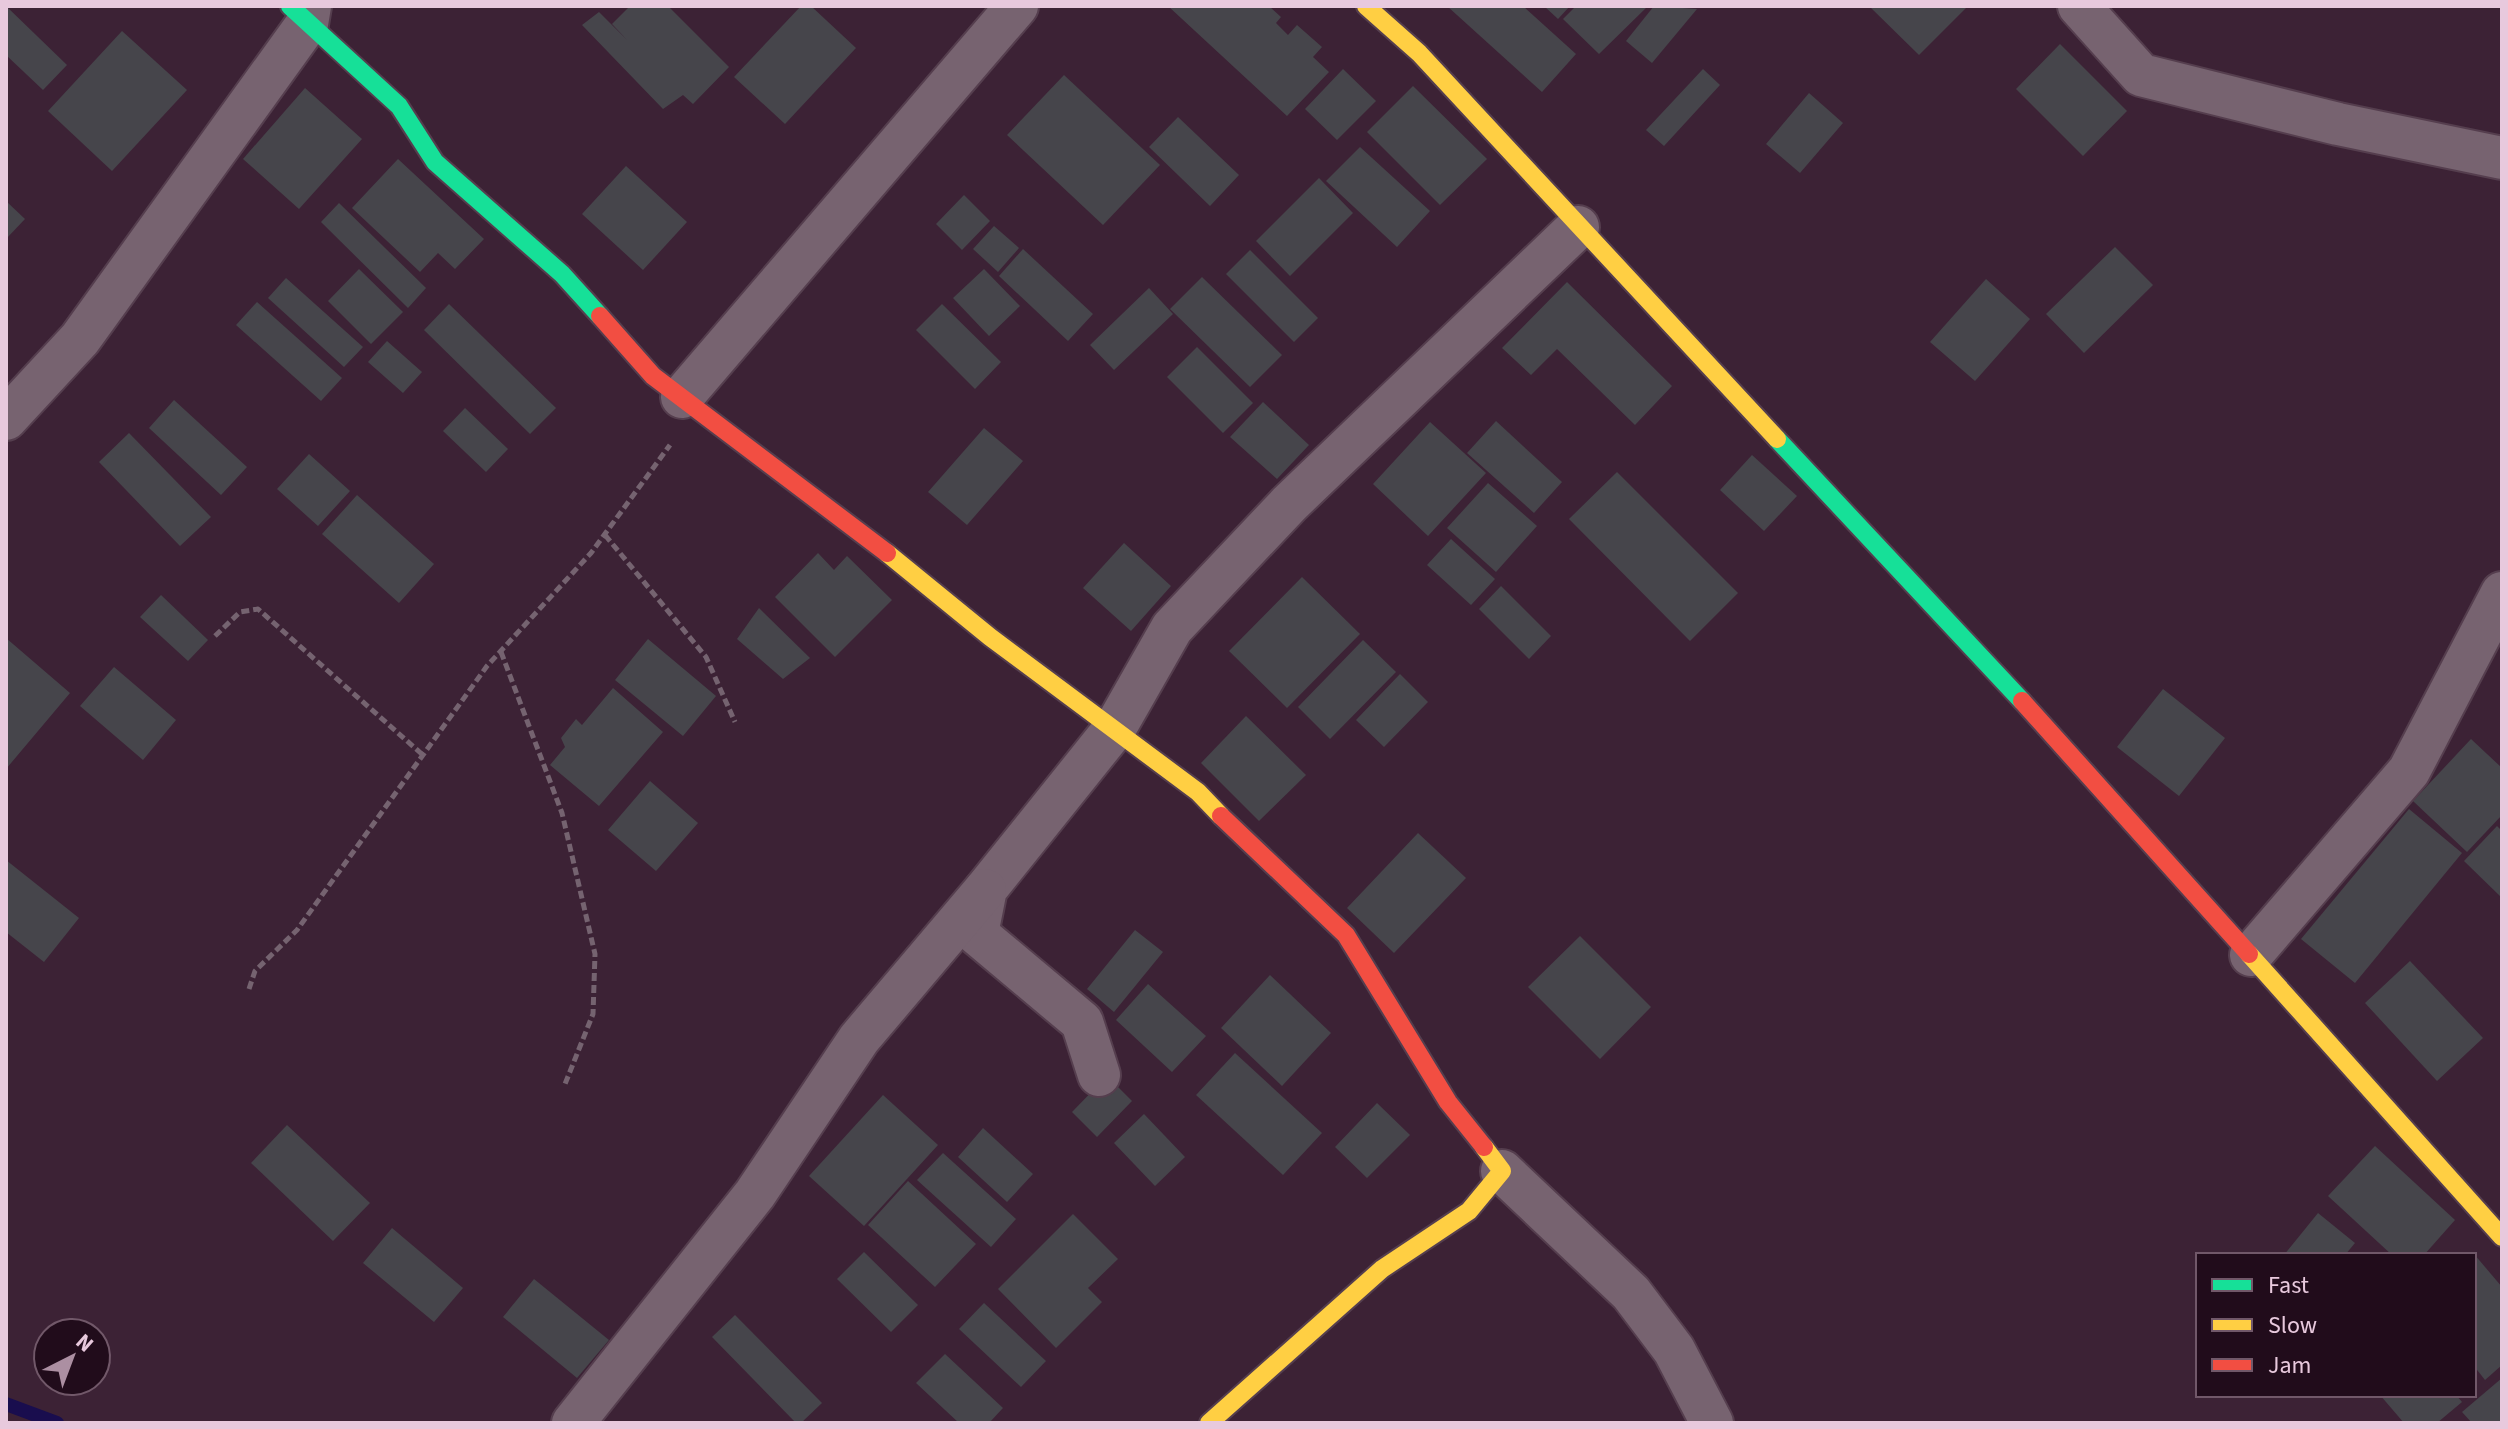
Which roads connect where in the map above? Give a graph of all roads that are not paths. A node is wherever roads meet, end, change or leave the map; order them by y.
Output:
1 (1017, 6) edge
2 (1366, 6) edge
3 (2079, 6) edge
4 (302, 12) edge
5 (2502, 158) edge
6 (1578, 227) junction
7 (689, 403) junction
8 (6, 419) edge
9 (2502, 593) edge
10 (1115, 728) junction
11 (986, 889) junction
12 (2251, 955) junction
13 (1099, 1075) dead end
14 (1502, 1171) junction
15 (2502, 1237) edge
16 (573, 1423) edge
17 (1209, 1423) edge
18 (1712, 1423) edge

1 - 7 street
2 - 6 street
3 - 5 street
4 - 7 street
4 - 8 street
6 - 10 street
6 - 12 street
7 - 10 street
9 - 12 street
10 - 11 street
10 - 14 street
11 - 13 street
11 - 16 street
12 - 15 street
14 - 17 street
14 - 18 street

